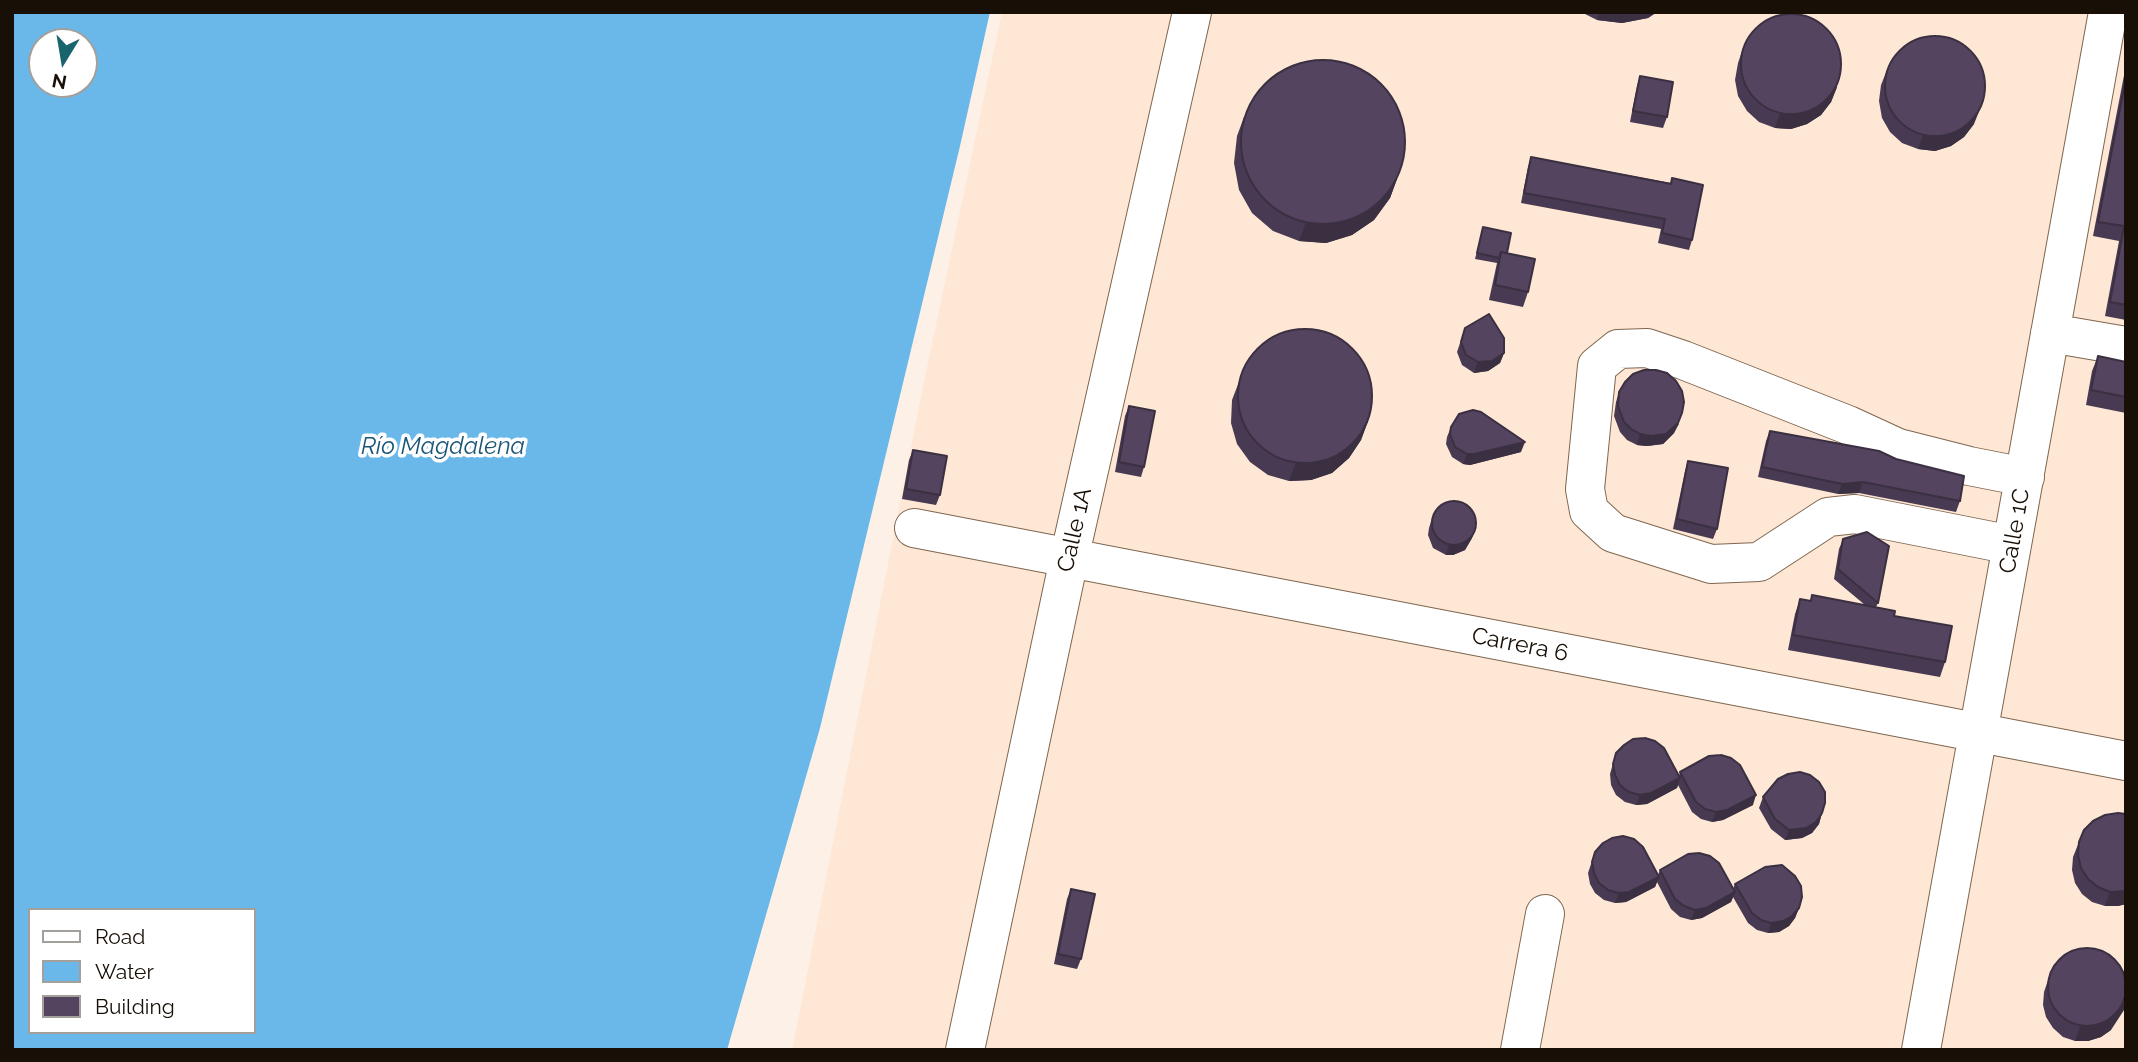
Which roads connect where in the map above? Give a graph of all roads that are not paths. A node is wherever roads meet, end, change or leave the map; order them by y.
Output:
1 (1192, 12) edge
2 (2108, 12) edge
3 (2050, 333) junction
4 (2126, 346) edge
5 (2025, 477) junction
6 (914, 528) dead end
7 (2012, 545) junction
8 (1069, 559) junction
9 (1979, 733) junction
10 (2126, 761) edge
11 (1545, 914) dead end
12 (965, 1050) edge
13 (1520, 1050) edge
14 (1921, 1050) edge

1 - 8 street, Calle 1A
2 - 3 street, Calle 1C
3 - 4 street
3 - 5 street, Calle 1C
5 - 7 street, Calle 1C
5 - 7 street
6 - 8 street, Carrera 6
7 - 9 street, Calle 1C
8 - 9 street, Carrera 6
8 - 12 street, Calle 1A
9 - 10 street, Carrera 6
9 - 14 street, Calle 1C
11 - 13 street

